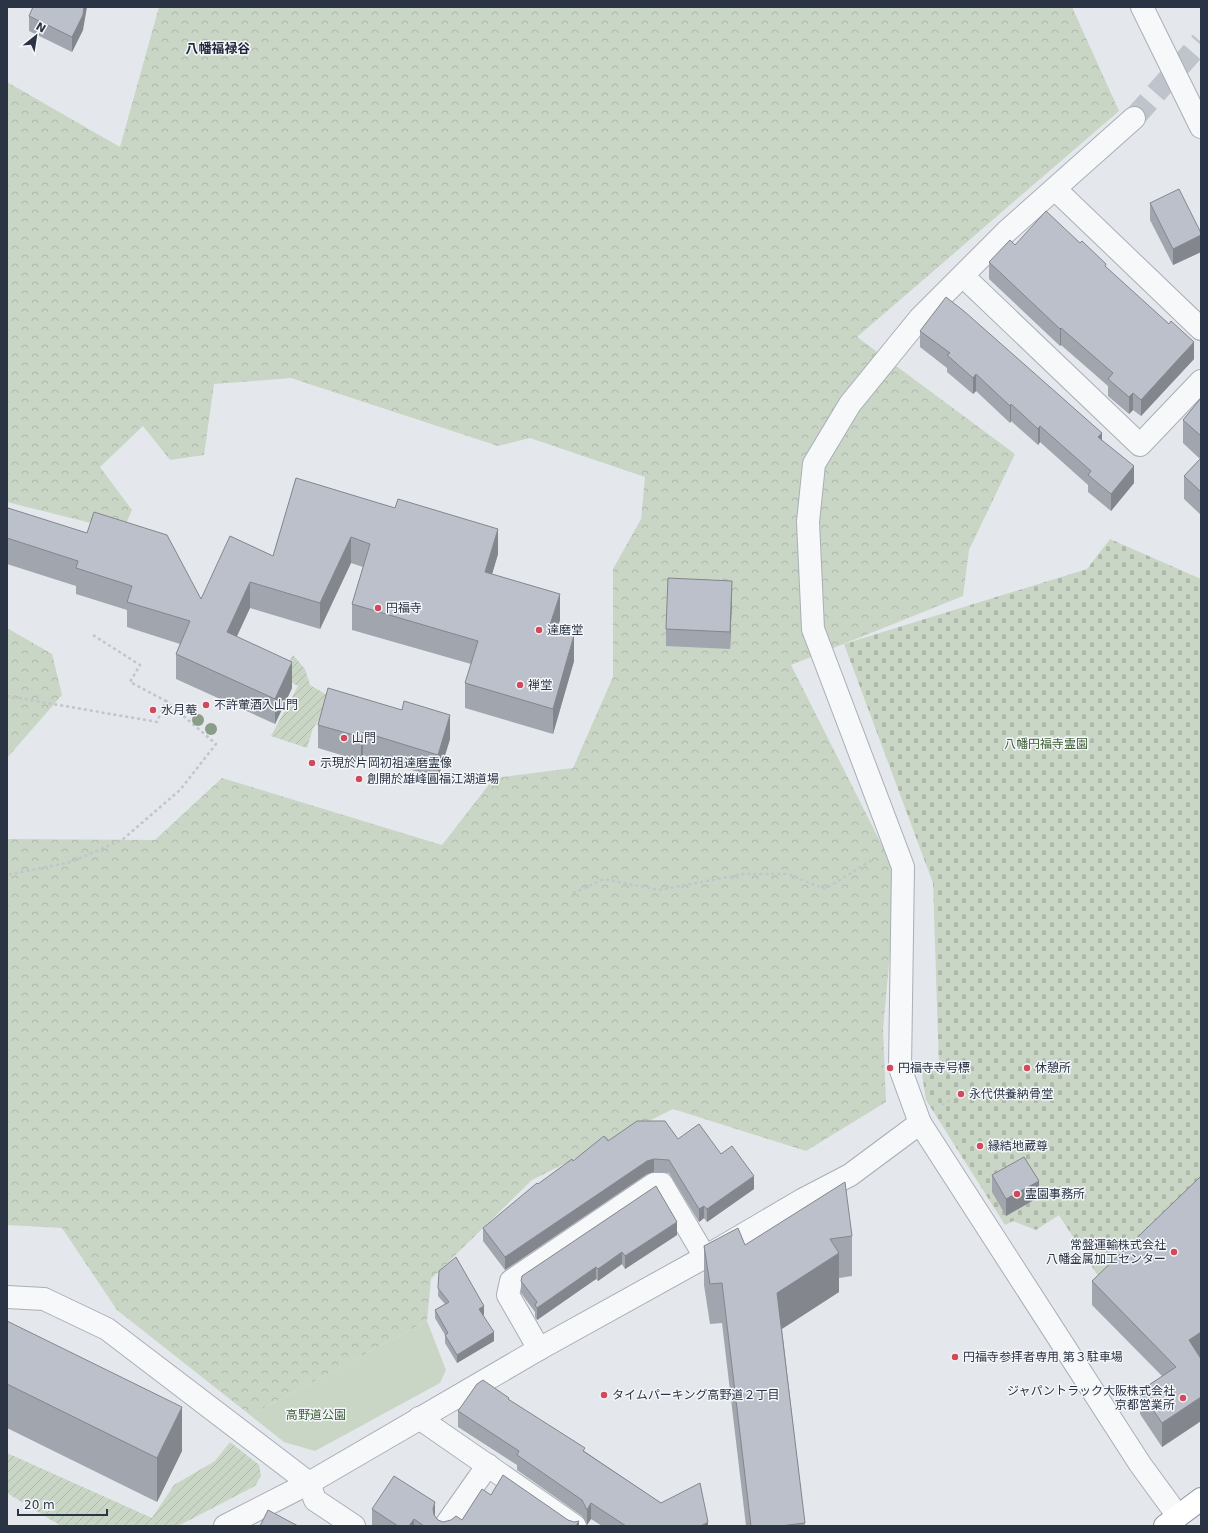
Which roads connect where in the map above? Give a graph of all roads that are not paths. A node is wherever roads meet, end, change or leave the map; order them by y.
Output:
1 (1142, 7) edge
2 (1134, 118) tunnel mouth
3 (1201, 127) edge
4 (1055, 189) junction
5 (963, 276) junction
6 (1201, 330) edge
7 (1201, 381) edge
8 (920, 1123) junction
9 (705, 1257) junction
10 (7, 1297) edge
11 (539, 1349) junction
12 (419, 1418) junction
13 (488, 1465) junction
14 (309, 1483) junction
15 (1201, 1499) edge
16 (1171, 1521) edge
17 (225, 1526) edge
18 (354, 1526) edge
19 (445, 1526) edge
20 (575, 1526) edge

1 - 3 street
2 - 4 street
4 - 5 street
4 - 6 street
5 - 7 street
5 - 8 street
8 - 9 street
8 - 16 street
9 - 11 street
9 - 11 street
10 - 14 street
11 - 12 street
12 - 13 street
12 - 14 street
13 - 19 street
13 - 20 street
14 - 17 street
14 - 18 street
15 - 16 highway

